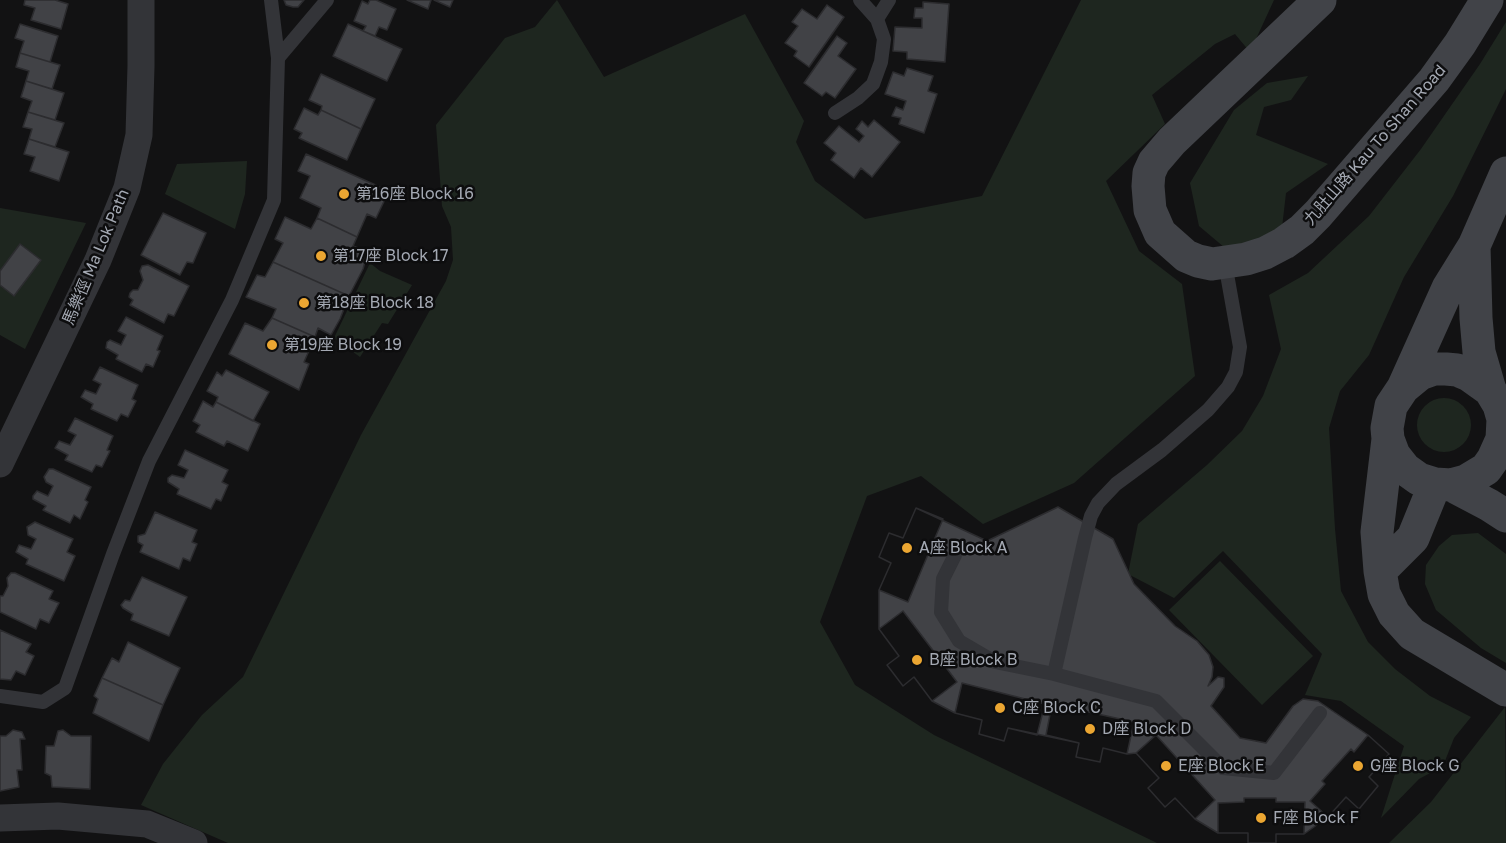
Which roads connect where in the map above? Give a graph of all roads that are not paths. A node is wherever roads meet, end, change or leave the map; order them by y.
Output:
1 (141, 0) edge
2 (271, 0) edge
3 (327, 0) edge
4 (860, 0) edge
5 (889, 0) edge
6 (1320, 0) edge
7 (1487, 0) edge
8 (877, 19) junction
9 (278, 58) junction
10 (835, 113) dead end
11 (1506, 172) edge
12 (1474, 246) junction
13 (1225, 263) junction
14 (1402, 388) junction
15 (1490, 390) junction
16 (1388, 440) junction
17 (0, 464) edge
18 (1443, 485) junction
19 (1506, 516) edge
20 (956, 555) dead end
21 (1380, 571) junction
22 (1054, 674) junction
23 (1506, 690) edge
24 (0, 696) edge
25 (1320, 712) dead end
26 (0, 818) edge
27 (194, 843) edge

1 - 17 street, 馬樂徑 Ma Lok Path
2 - 9 lane
3 - 9 lane
4 - 8 lane
5 - 8 lane
6 - 13 street, 九肚山路 Kau To Shan Road
7 - 13 street, 九肚山路 Kau To Shan Road
8 - 10 lane
9 - 24 lane
11 - 12 street
12 - 14 street
12 - 15 street
13 - 22 lane
14 - 15 street
14 - 16 street
15 - 18 street
16 - 18 street
16 - 21 street
18 - 19 street
18 - 21 street
20 - 22 lane
21 - 23 street
22 - 25 lane
26 - 27 street

